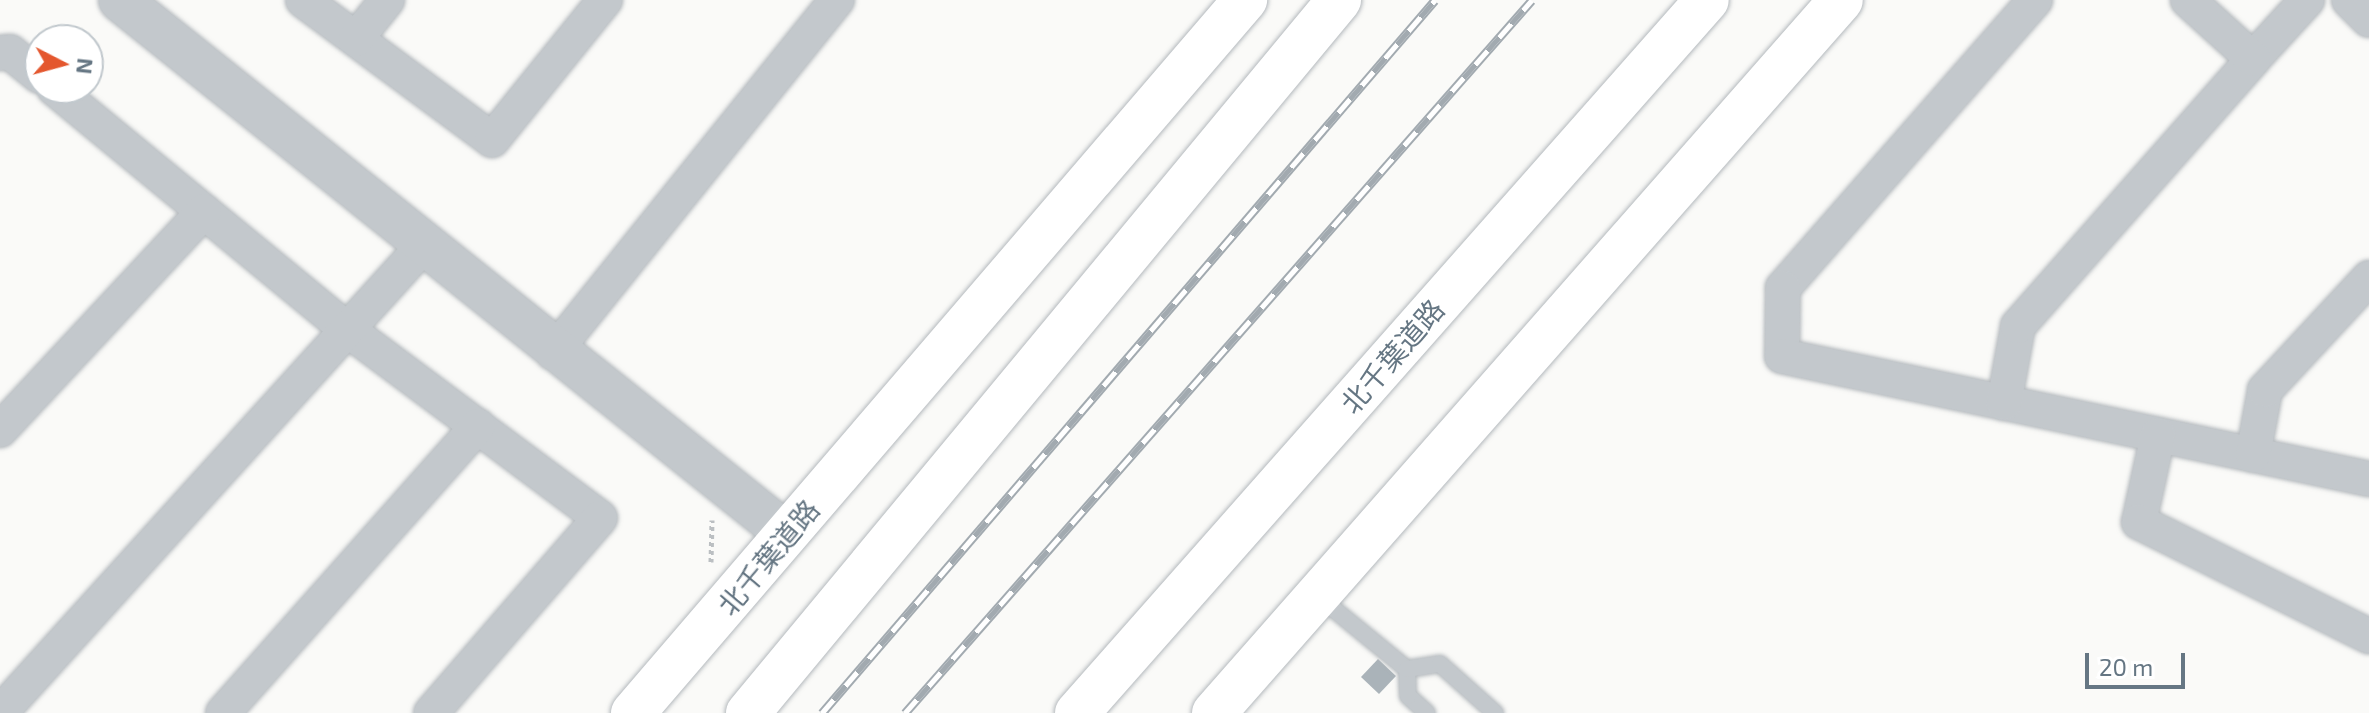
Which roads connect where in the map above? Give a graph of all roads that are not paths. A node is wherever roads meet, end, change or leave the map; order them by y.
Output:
1 (120, 0) edge
2 (303, 0) edge
3 (387, 0) edge
4 (605, 0) edge
5 (837, 0) edge
6 (1245, 0) edge
7 (1339, 0) edge
8 (1707, 0) edge
9 (1841, 0) edge
10 (2035, 0) edge
11 (2188, 0) edge
12 (2307, 0) edge
13 (2349, 0) edge
14 (2369, 20) edge
15 (356, 39) junction
16 (0, 53) edge
17 (2253, 59) junction
18 (24, 63) edge
19 (74, 104) edge
20 (204, 211) junction
21 (423, 246) junction
22 (2369, 278) edge
23 (348, 330) junction
24 (553, 353) junction
25 (2004, 403) junction
26 (478, 426) junction
27 (0, 430) edge
28 (2158, 435) junction
29 (2253, 455) junction
30 (2369, 479) edge
31 (787, 534) junction
32 (1318, 596) junction
33 (2369, 636) edge
34 (1407, 669) junction
35 (0, 713) edge
36 (223, 713) edge
37 (431, 713) edge
38 (633, 713) edge
39 (748, 713) edge
40 (1077, 713) edge
41 (1214, 713) edge
42 (1427, 713) edge
43 (1495, 713) edge

1 - 21 street
2 - 15 street
3 - 15 street
4 - 15 street
5 - 24 street
6 - 31 highway, 北千葉道路
7 - 39 highway
8 - 40 highway, 北千葉道路
9 - 32 highway
10 - 25 street
11 - 17 street
12 - 17 street
13 - 14 street
16 - 18 street
17 - 25 street
19 - 20 street
20 - 23 street
20 - 27 street
21 - 23 street
21 - 24 street
22 - 29 street
23 - 26 street
23 - 35 street
24 - 31 street
25 - 28 street
26 - 36 street
26 - 37 street
28 - 29 street
28 - 33 street
29 - 30 street
31 - 38 highway, 北千葉道路
32 - 34 lane
32 - 41 highway
34 - 42 lane
34 - 43 lane

